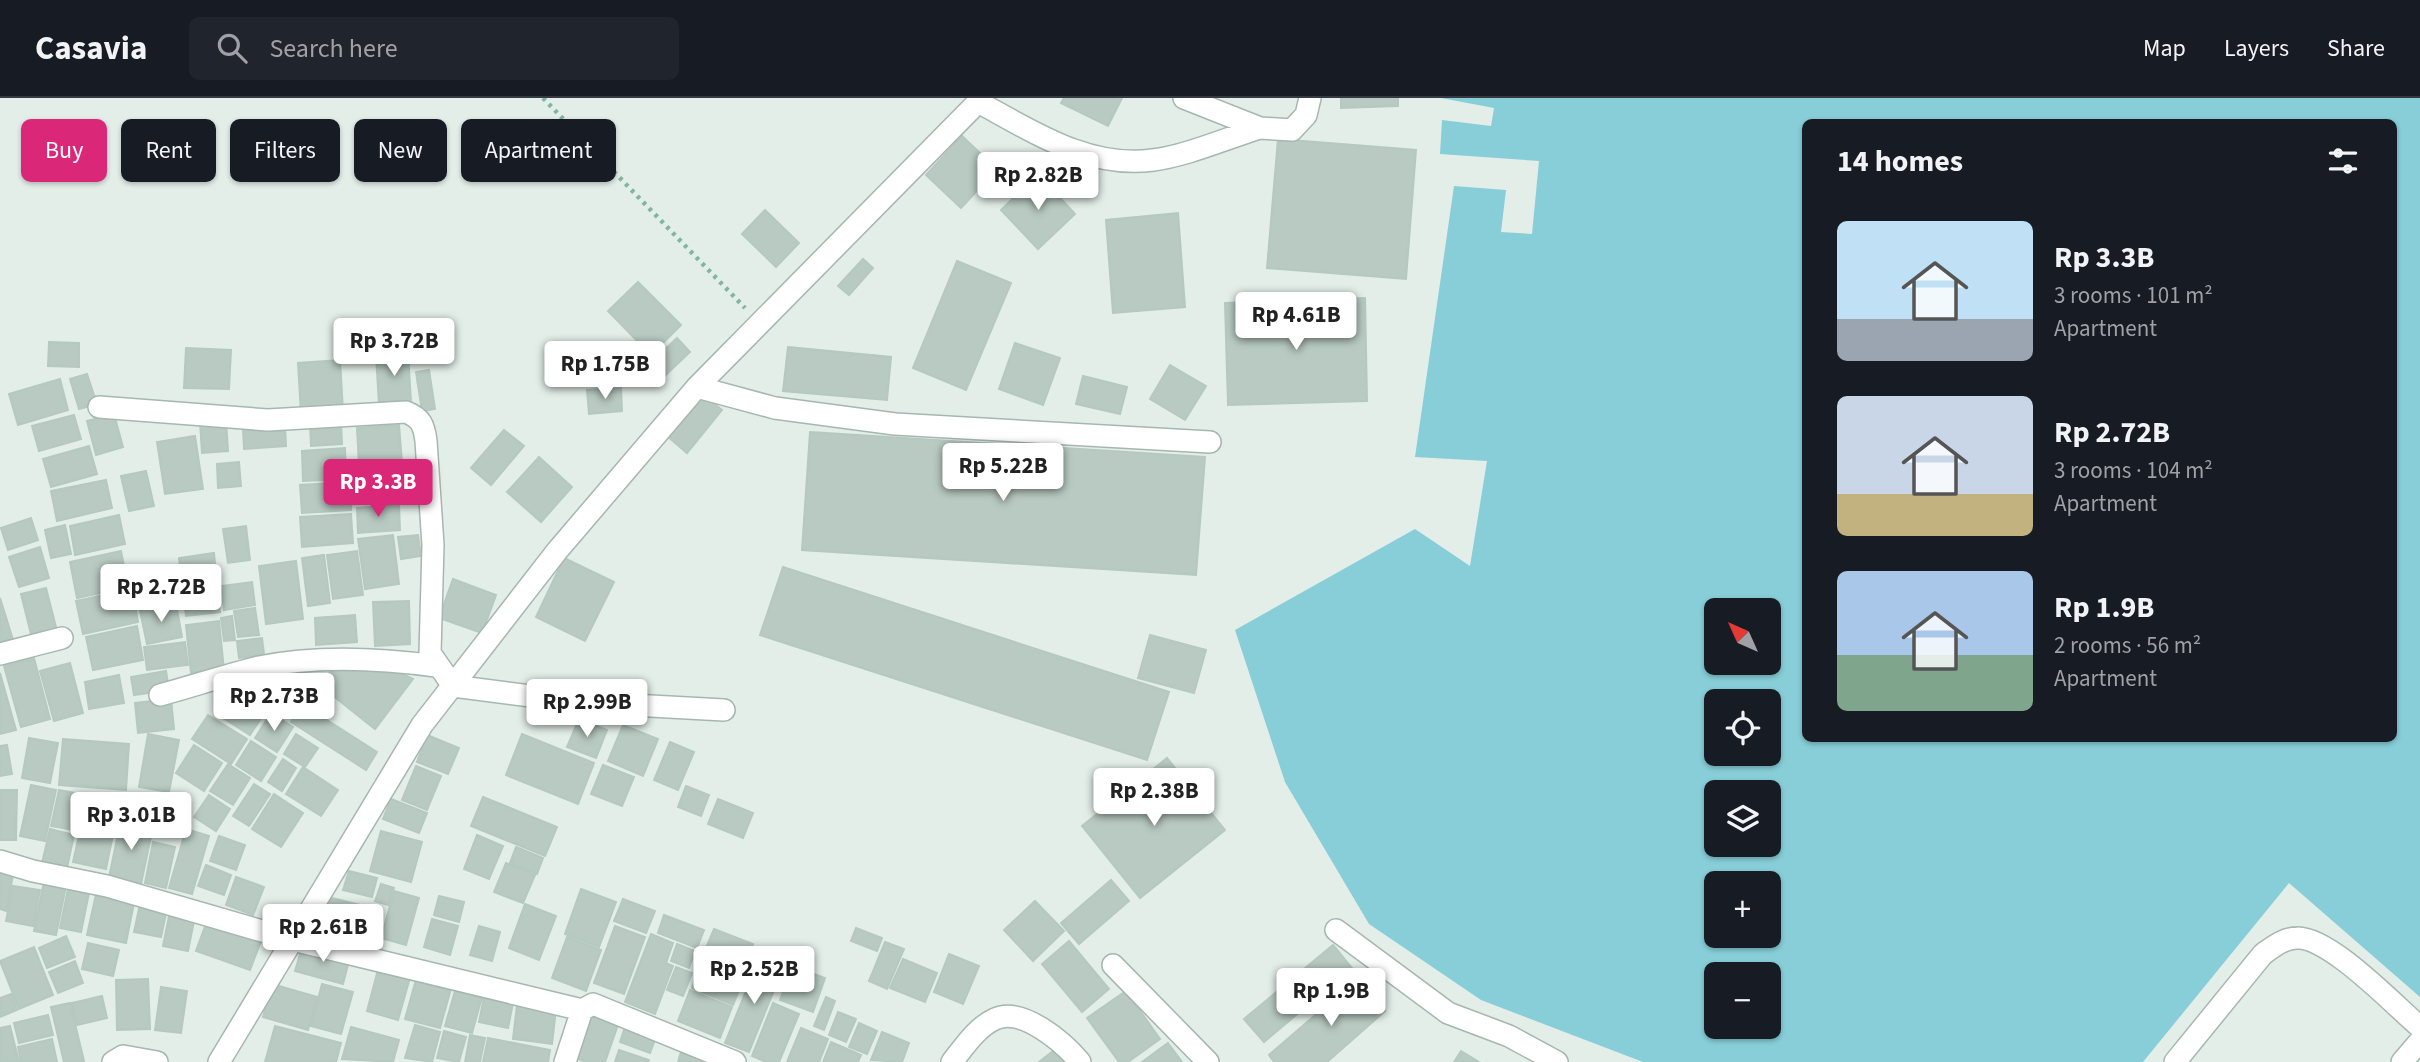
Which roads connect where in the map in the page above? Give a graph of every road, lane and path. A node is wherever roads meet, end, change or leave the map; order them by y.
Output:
1 (542, 98) edge
2 (1184, 98) edge
3 (1310, 98) edge
4 (980, 100) edge
5 (1260, 128) junction
6 (760, 324) junction
7 (698, 387) junction
8 (99, 407) dead end
9 (1210, 442) dead end
10 (62, 638) dead end
11 (0, 653) edge
12 (436, 666) junction
13 (453, 686) junction
14 (160, 695) dead end
15 (724, 709) dead end
16 (0, 861) edge
17 (1336, 930) dead end
18 (293, 940) junction
19 (1113, 965) dead end
20 (582, 1010) junction
21 (2420, 1027) edge
22 (2420, 1041) edge
23 (113, 1062) edge
24 (157, 1062) edge
25 (219, 1062) edge
26 (565, 1062) edge
27 (735, 1062) edge
28 (952, 1062) edge
29 (1080, 1062) edge
30 (1209, 1062) edge
31 (1557, 1062) edge
32 (2175, 1062) edge
33 (2402, 1062) edge

1 - 6 path
2 - 5 street
3 - 5 street
4 - 5 street
4 - 6 street
6 - 7 street
7 - 9 street
7 - 13 street
8 - 12 street
10 - 11 street
12 - 13 street
12 - 14 street
13 - 15 street
13 - 18 street
16 - 18 street
17 - 31 street
18 - 20 street
18 - 25 street
19 - 30 street
20 - 26 street
20 - 27 street
21 - 32 street
22 - 33 street
23 - 24 street
28 - 29 street

